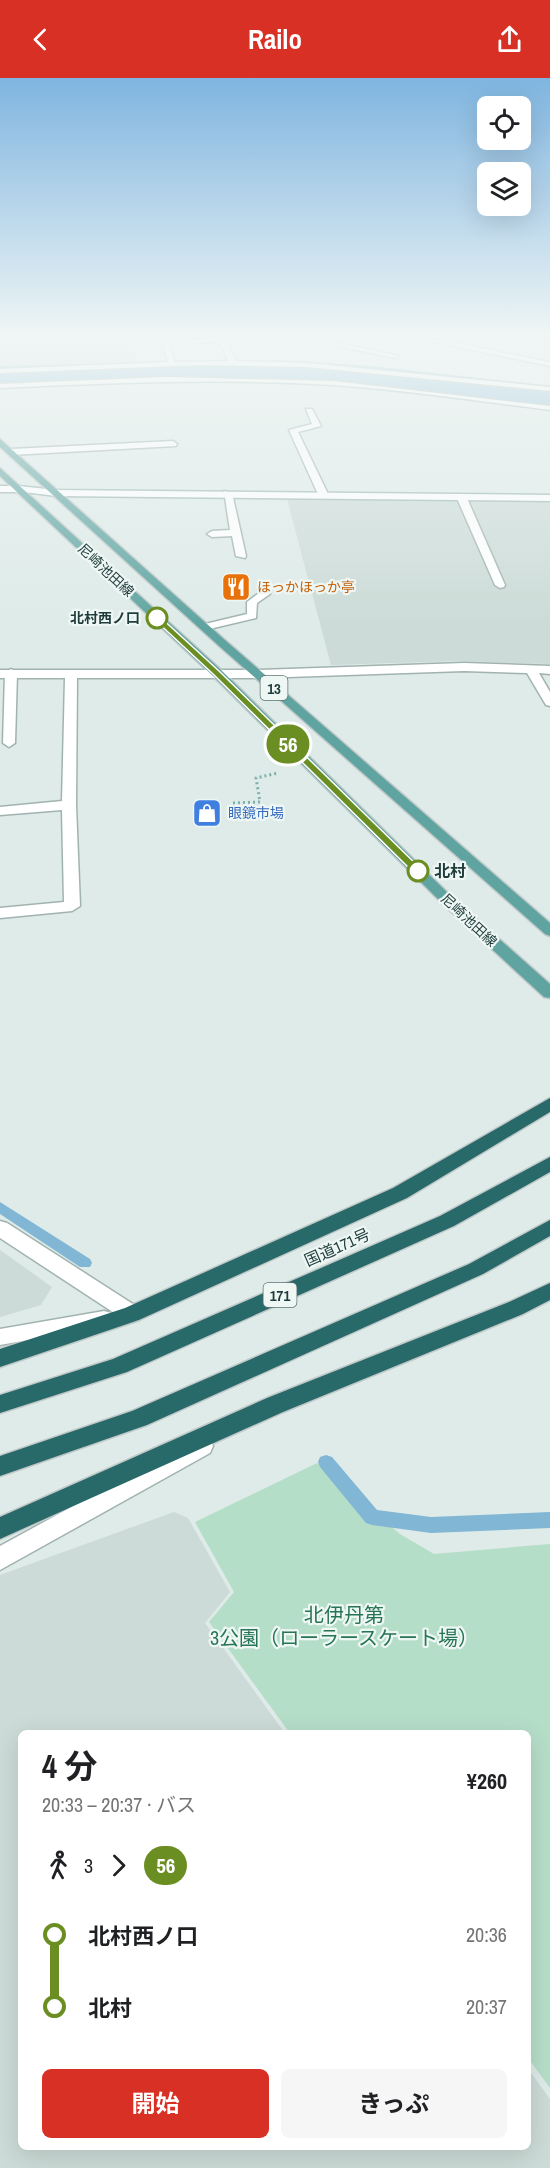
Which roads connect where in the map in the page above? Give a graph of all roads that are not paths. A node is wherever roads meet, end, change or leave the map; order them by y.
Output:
1 (293, 431) edge
2 (0, 442) edge
3 (173, 444) dead end
4 (11, 452) junction
5 (0, 471) edge
6 (0, 489) edge
7 (19, 489) junction
8 (56, 493) junction
9 (227, 493) junction
10 (323, 494) junction
11 (461, 496) junction
12 (550, 498) edge
13 (236, 533) junction
14 (212, 534) dead end
15 (241, 556) dead end
16 (500, 585) dead end
17 (263, 589) dead end
18 (204, 627) junction
19 (531, 669) junction
20 (550, 670) edge
21 (216, 672) junction
22 (5, 673) edge
23 (71, 673) junction
24 (259, 674) junction
25 (550, 702) edge
26 (9, 743) dead end
27 (69, 805) junction
28 (0, 811) edge
29 (0, 913) edge
30 (550, 931) edge
31 (550, 993) edge
32 (550, 1104) edge
33 (550, 1164) edge
34 (550, 1227) edge
35 (0, 1228) edge
36 (550, 1291) edge
37 (132, 1314) junction
38 (0, 1337) edge
39 (0, 1358) edge
40 (0, 1404) edge
41 (275, 1406) junction
42 (0, 1466) edge
43 (0, 1528) edge
44 (0, 1559) edge

1 - 10 street
2 - 4 main road, 尼崎池田線 / 13
3 - 4 street
4 - 8 main road, 尼崎池田線 / 13
5 - 7 main road, 尼崎池田線 / 13
6 - 7 street
7 - 8 street
7 - 21 main road, 尼崎池田線 / 13
8 - 9 street
8 - 18 main road, 尼崎池田線 / 13
9 - 10 street
9 - 13 street
10 - 11 street
11 - 12 street
11 - 16 street
13 - 14 street
13 - 15 street
17 - 18 street
18 - 24 main road, 尼崎池田線 / 13
19 - 20 street
19 - 24 street
19 - 25 street
21 - 23 street
21 - 24 street
21 - 31 main road, 尼崎池田線 / 13
22 - 23 street
22 - 26 street
23 - 27 street
24 - 30 main road, 尼崎池田線 / 13
27 - 28 street
27 - 29 street
32 - 37 highway
33 - 40 highway, 国道171号 / 171
34 - 42 highway
35 - 37 street
36 - 41 highway
37 - 38 street
37 - 39 highway
41 - 43 highway
41 - 44 street

